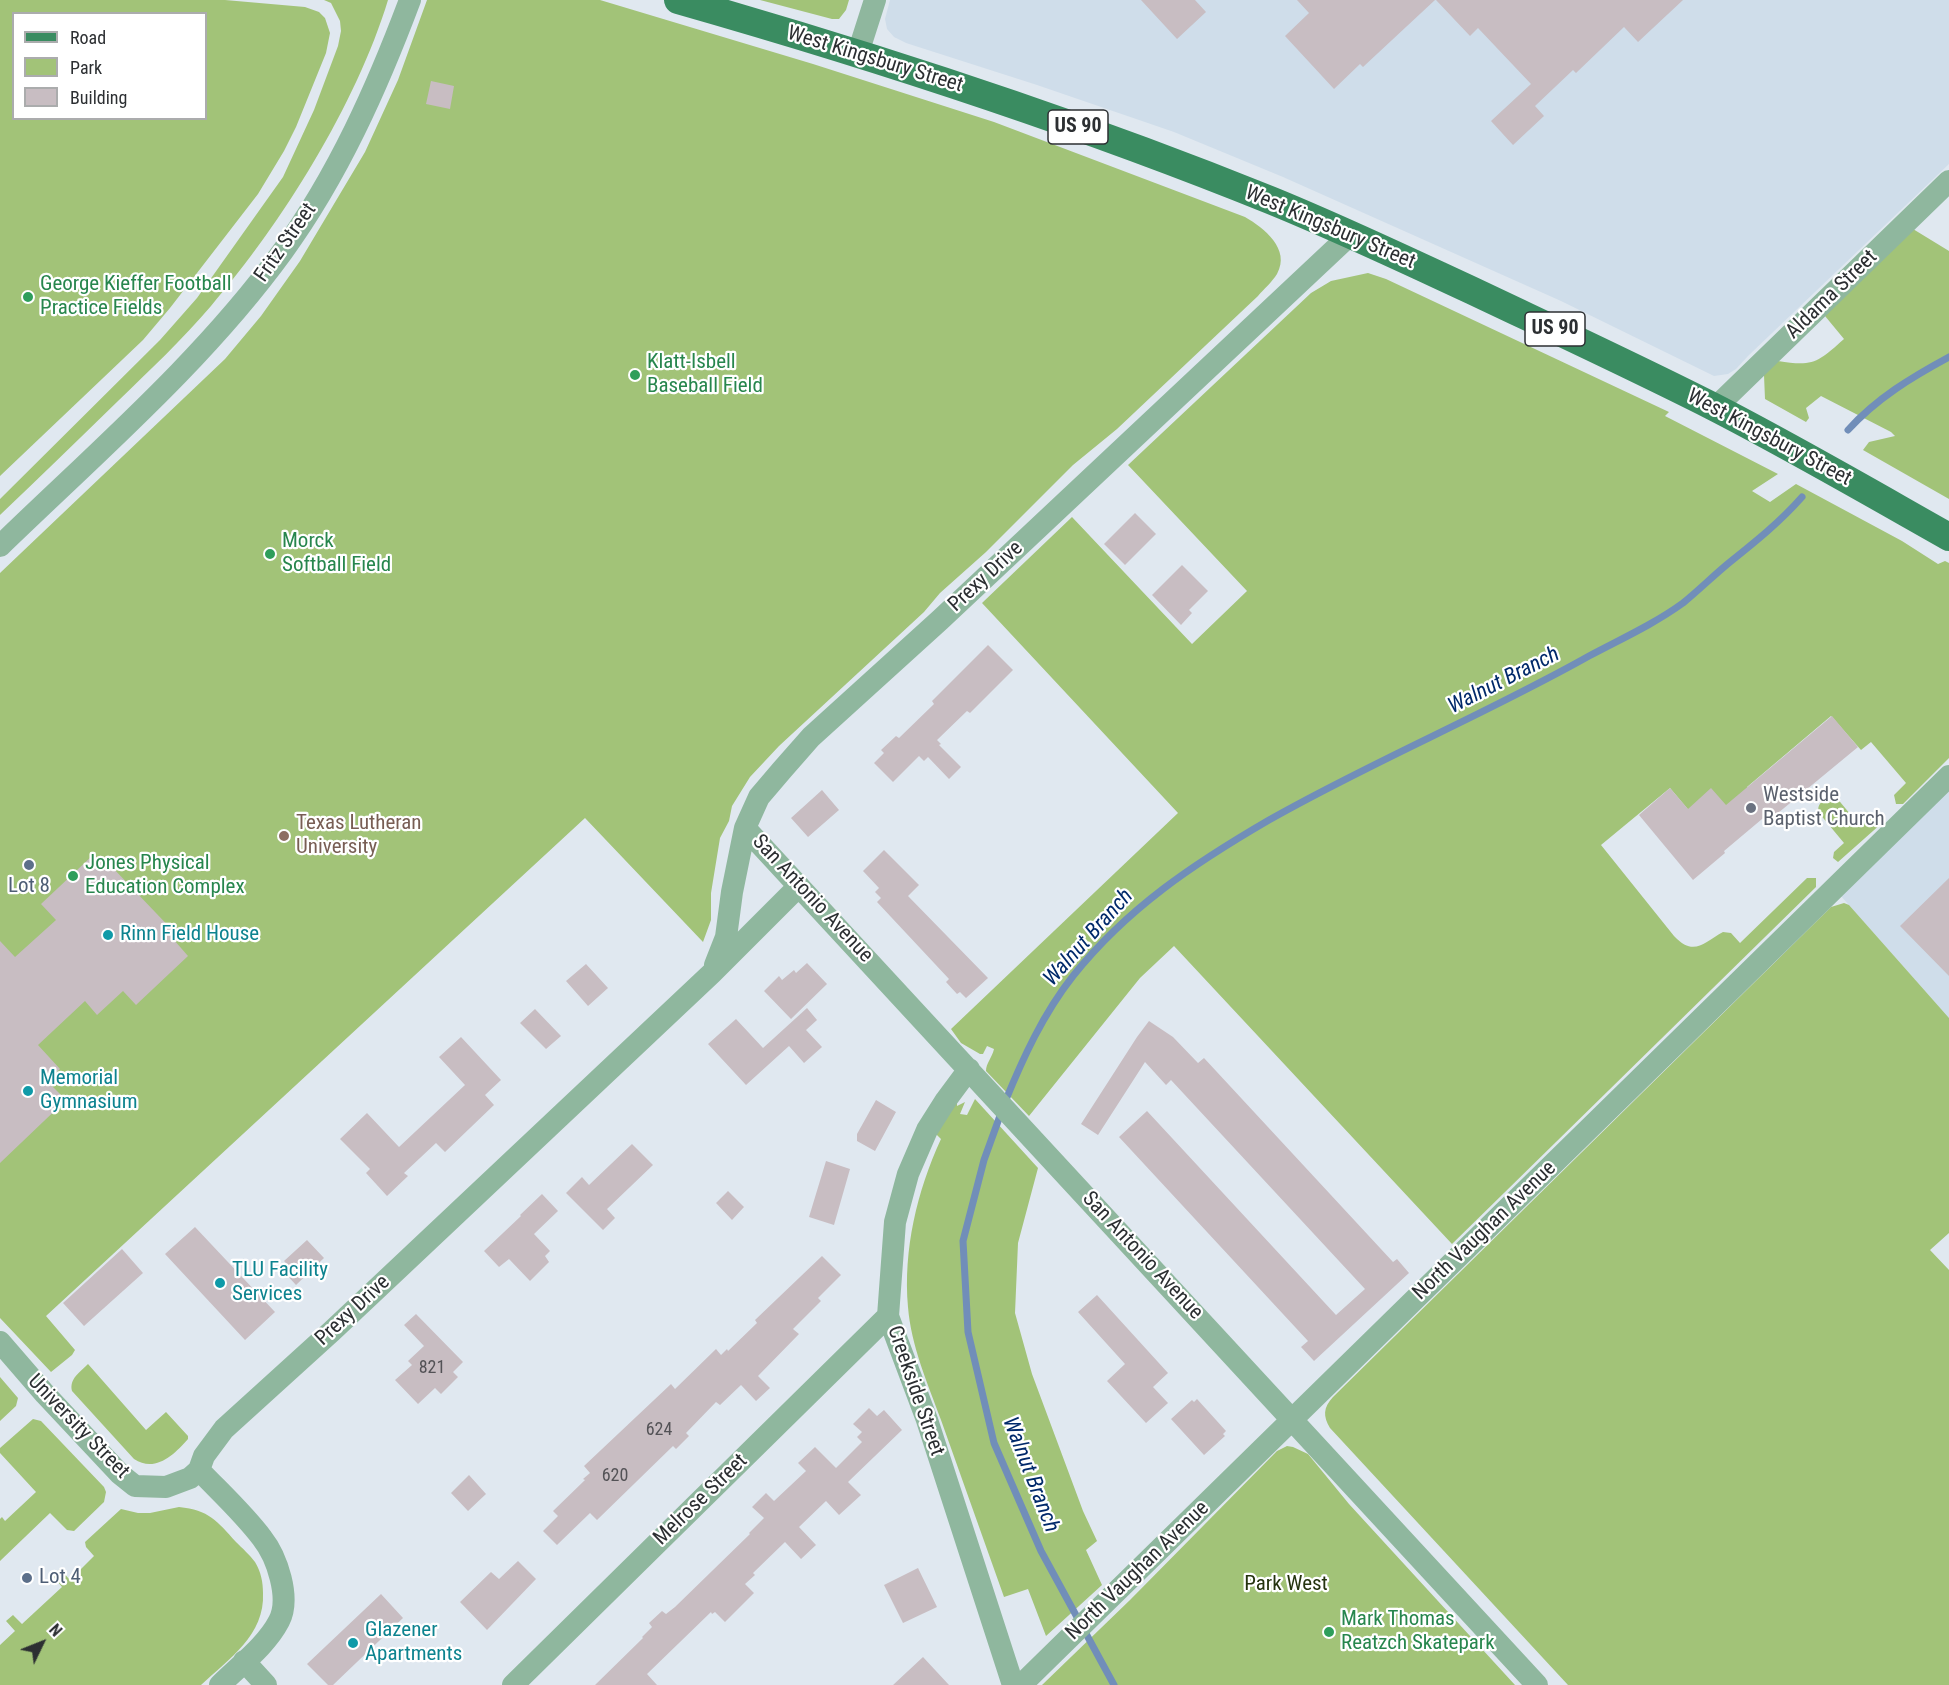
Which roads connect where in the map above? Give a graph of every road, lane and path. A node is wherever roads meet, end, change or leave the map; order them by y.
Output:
1 (410, 0) edge
2 (678, 0) edge
3 (874, 0) edge
4 (858, 53) junction
5 (1949, 181) edge
6 (1350, 234) junction
7 (1715, 408) junction
8 (1949, 537) edge
9 (0, 546) edge
10 (1949, 776) edge
11 (745, 828) junction
12 (799, 886) junction
13 (712, 973) junction
14 (969, 1069) junction
15 (888, 1316) junction
16 (0, 1342) edge
17 (1293, 1418) junction
18 (199, 1470) junction
19 (244, 1661) junction
20 (1021, 1682) edge
21 (219, 1685) edge
22 (266, 1685) edge
23 (513, 1685) edge
24 (1538, 1685) edge

1 - 9 street, Fritz Street
2 - 4 main road, West Kingsbury Street / US 90
3 - 4 street
4 - 6 main road, West Kingsbury Street / US 90
5 - 7 street, Aldama Street
6 - 7 main road, West Kingsbury Street / US 90
6 - 11 street, Prexy Drive
7 - 8 main road, West Kingsbury Street / US 90
10 - 17 street, North Vaughan Avenue
11 - 12 street, San Antonio Avenue
11 - 13 street, Prexy Drive
12 - 13 street, Prexy Drive
12 - 14 street, San Antonio Avenue
13 - 18 street, Prexy Drive
14 - 15 street, Creekside Street
14 - 17 street, San Antonio Avenue
15 - 20 street, Creekside Street
15 - 23 street, Melrose Street
16 - 18 street, University Street
17 - 20 street, North Vaughan Avenue
17 - 24 street, San Antonio Avenue
18 - 19 street
19 - 21 street
19 - 22 street

